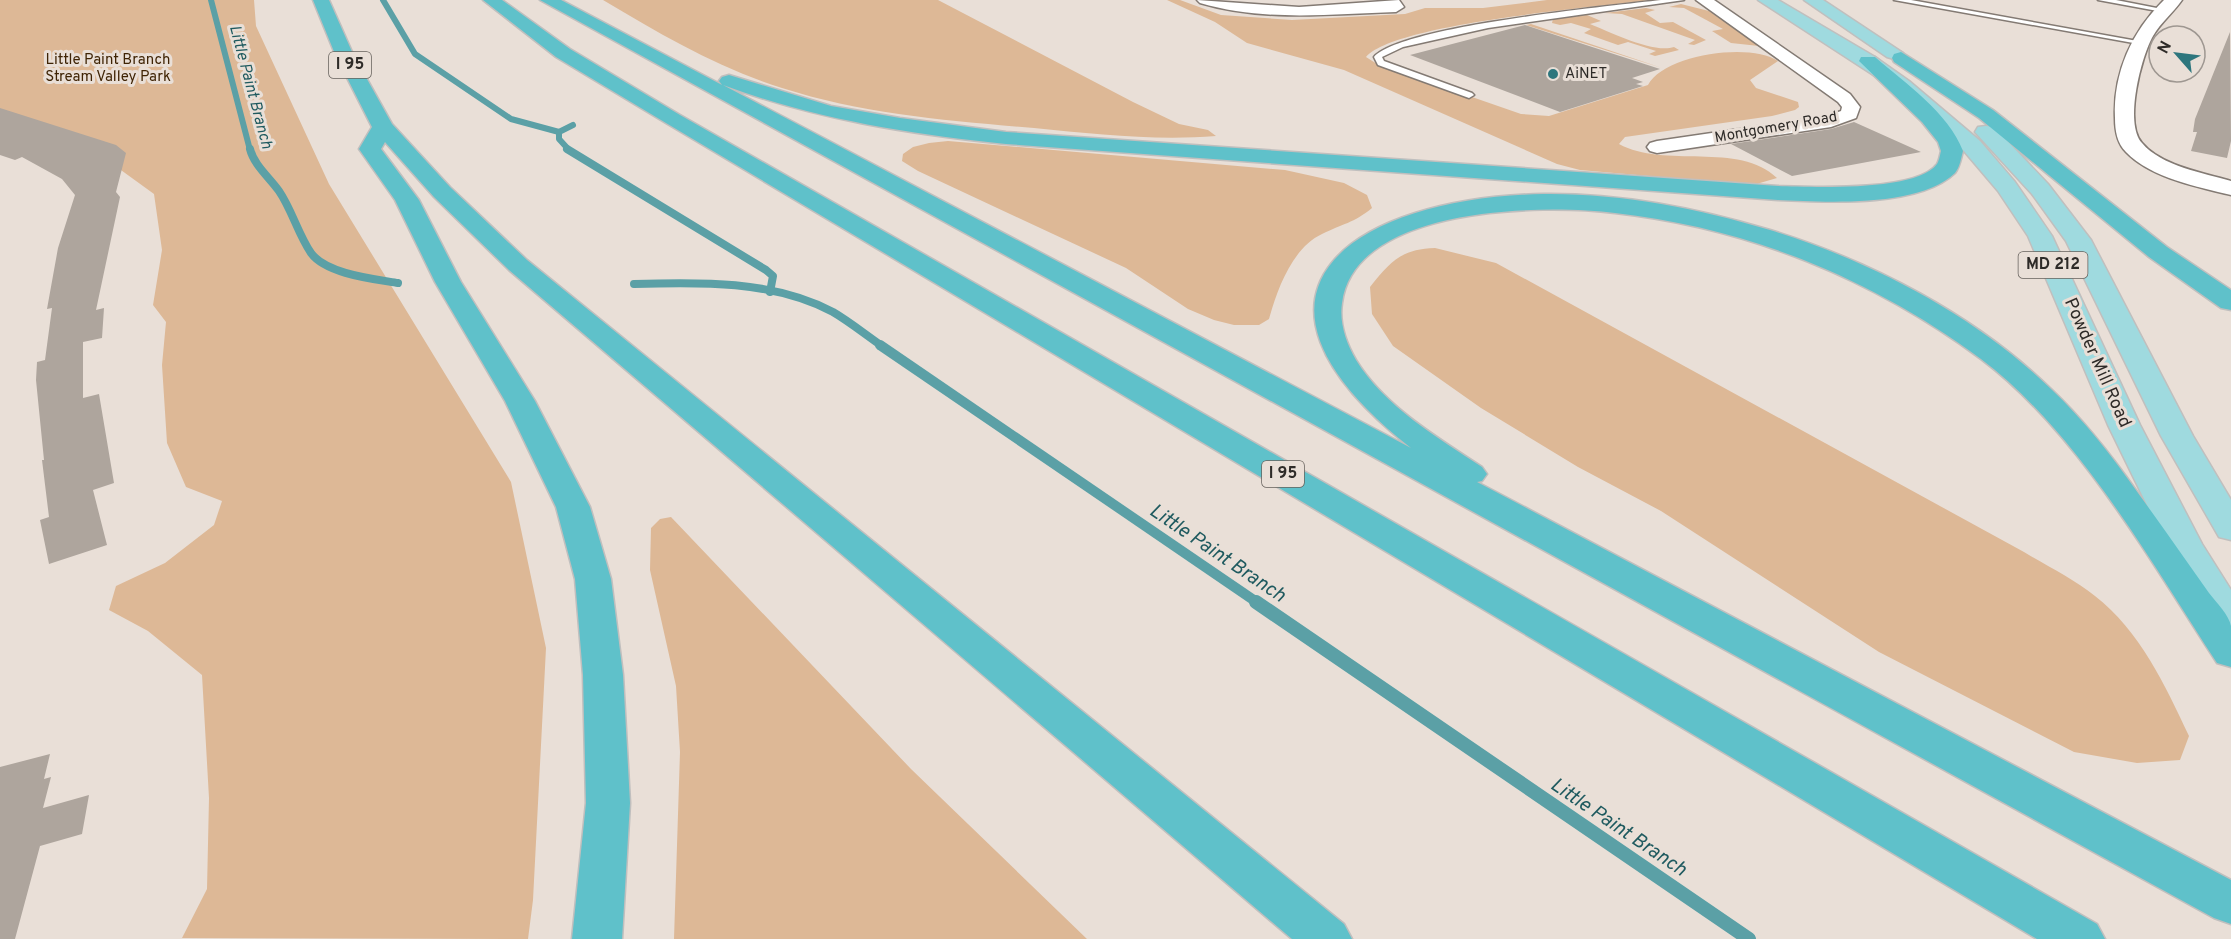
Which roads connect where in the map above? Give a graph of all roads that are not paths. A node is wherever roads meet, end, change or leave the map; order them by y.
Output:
1 (321, 0) edge
2 (491, 0) edge
3 (548, 0) edge
4 (562, 0) edge
5 (1205, 0) edge
6 (1391, 0) edge
7 (1680, 0) edge
8 (1704, 0) edge
9 (1766, 0) edge
10 (1812, 0) edge
11 (1898, 0) edge
12 (2102, 0) edge
13 (2168, 5) edge
14 (2139, 42) junction
15 (1901, 58) junction
16 (1868, 61) junction
17 (1468, 95) dead end
18 (383, 127) junction
19 (1657, 147) dead end
20 (2231, 188) edge
21 (2231, 302) edge
22 (2231, 529) edge
23 (2231, 620) edge
24 (2231, 653) edge
25 (1870, 710) junction
26 (2231, 903) edge
27 (597, 939) edge
28 (1327, 939) edge
29 (2080, 939) edge

1 - 18 highway, I 95
2 - 29 highway, I 95
3 - 25 highway
4 - 16 highway
5 - 6 street
7 - 17 lane
8 - 19 street, Montgomery Road
9 - 16 main road, Powder Mill Road / MD 212
10 - 15 main road, Powder Mill Road / MD 212
11 - 14 lane
12 - 13 lane
13 - 14 street
14 - 20 street
15 - 21 highway
15 - 22 main road, Powder Mill Road / MD 212
16 - 23 main road, Powder Mill Road / MD 212
18 - 27 highway
18 - 28 highway, I 95
24 - 25 highway
25 - 26 highway

